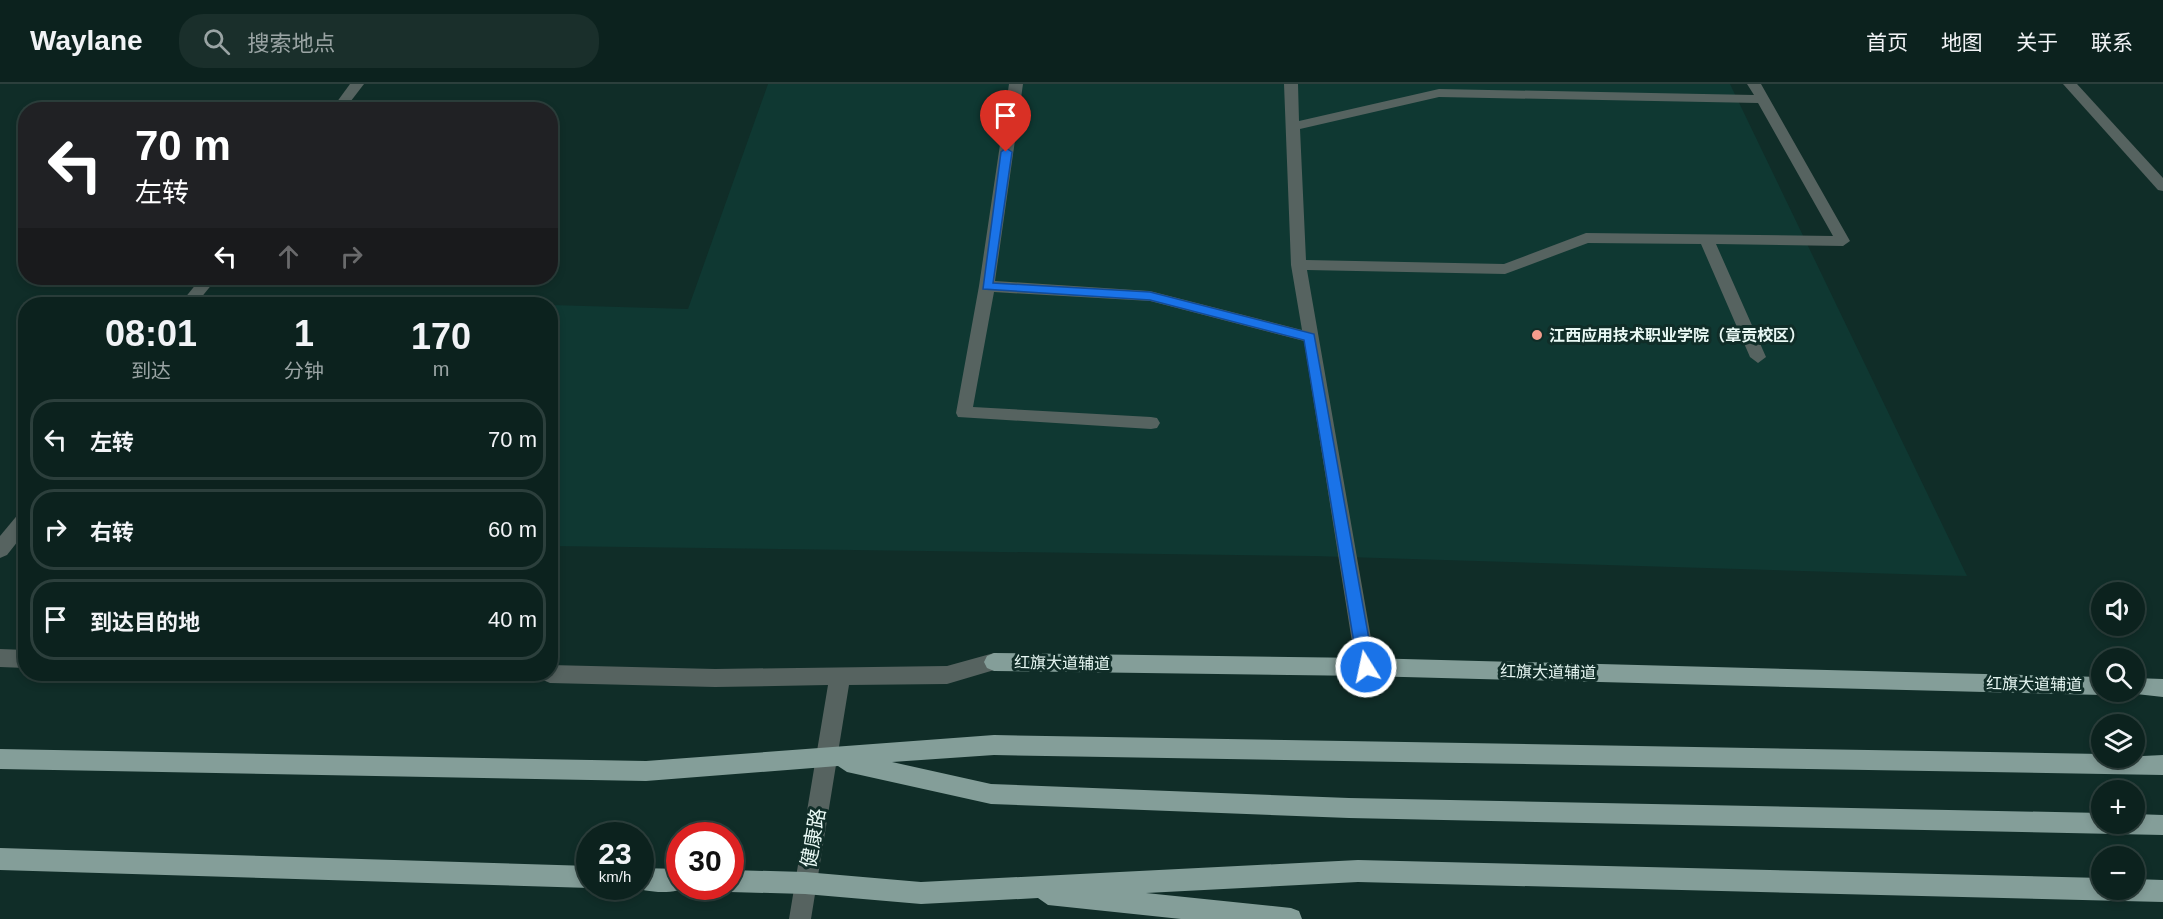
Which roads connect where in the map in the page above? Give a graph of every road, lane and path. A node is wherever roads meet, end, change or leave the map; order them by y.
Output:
1 (357, 84) edge
2 (1016, 84) edge
3 (1291, 84) edge
4 (1754, 84) edge
5 (2070, 84) edge
6 (1762, 99) junction
7 (344, 102) edge
8 (1292, 128) junction
9 (2163, 187) edge
10 (1707, 241) junction
11 (1299, 265) junction
12 (203, 285) edge
13 (987, 286) junction
14 (194, 297) edge
15 (1310, 337) junction
16 (1758, 357) dead end
17 (1151, 423) dead end
18 (18, 527) edge
19 (0, 550) edge
20 (0, 658) edge
21 (18, 659) edge
22 (994, 662) joint
23 (1366, 667) junction
24 (558, 674) edge
25 (840, 676) junction
26 (2091, 686) edge
27 (2145, 687) edge
28 (2163, 688) edge
29 (828, 757) junction
30 (0, 759) edge
31 (2163, 765) edge
32 (2091, 823) edge
33 (2145, 825) edge
34 (2163, 825) edge
35 (0, 859) edge
36 (576, 877) edge
37 (744, 881) edge
38 (805, 883) junction
39 (986, 888) junction
40 (2091, 889) edge
41 (2145, 891) edge
42 (2163, 891) edge
43 (800, 919) edge
44 (1291, 919) edge

1 - 7 street
2 - 13 street
3 - 8 street
4 - 6 street
5 - 9 street
6 - 8 street
6 - 10 street
8 - 11 street
10 - 11 street
10 - 16 street
11 - 15 street
12 - 14 street
13 - 15 street
13 - 17 street
15 - 23 street
18 - 19 street
20 - 21 street
22 - 23 main road, 红旗大道辅道
22 - 25 street
23 - 26 main road, 红旗大道辅道
24 - 25 street
25 - 29 street, 健康路
27 - 28 main road
29 - 30 main road
29 - 31 main road
29 - 32 main road
29 - 38 street, 健康路
33 - 34 main road
35 - 36 main road
37 - 38 main road
38 - 39 main road
38 - 43 street, 健康路
39 - 40 main road
39 - 44 main road
41 - 42 main road

